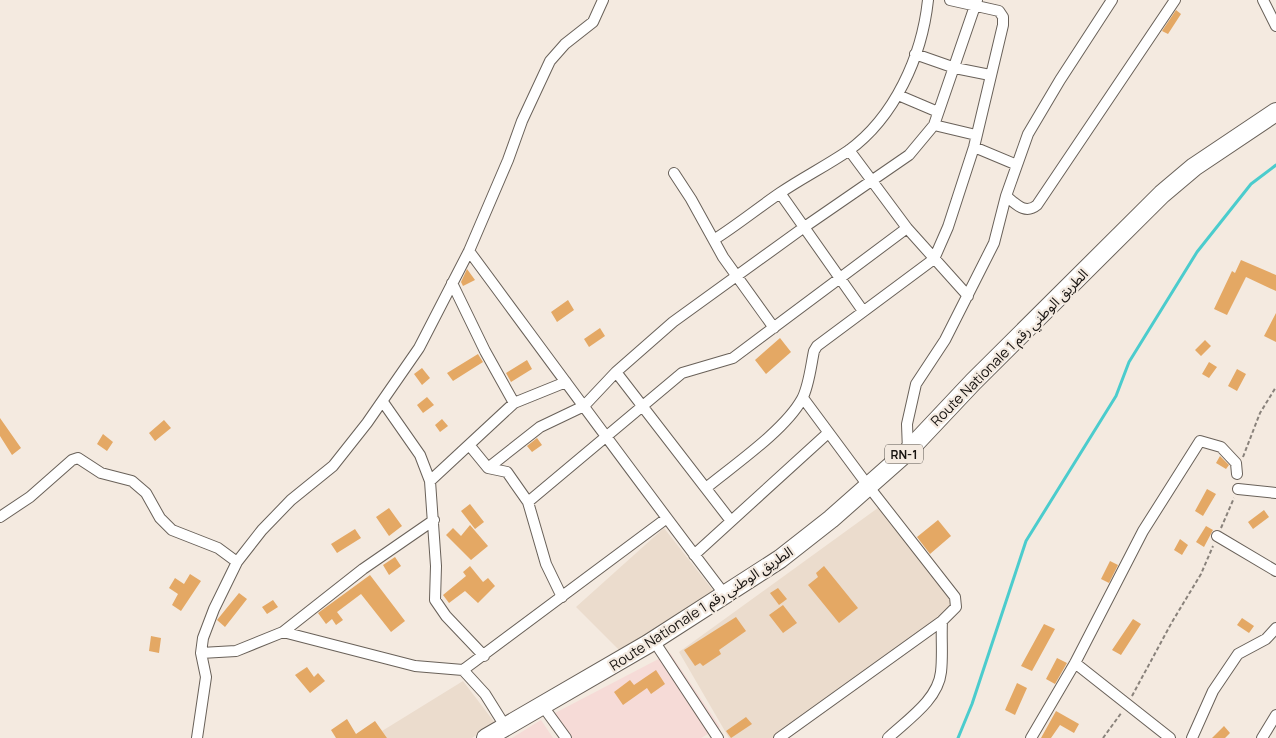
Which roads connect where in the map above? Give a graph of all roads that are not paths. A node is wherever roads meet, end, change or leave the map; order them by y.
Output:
1 (604, 0) edge
2 (928, 0) edge
3 (950, 0) edge
4 (1112, 0) edge
5 (1175, 0) edge
6 (1263, 0) edge
7 (976, 4) edge
8 (1276, 26) edge
9 (915, 54) junction
10 (955, 68) junction
11 (990, 75) junction
12 (898, 94) junction
13 (938, 112) junction
14 (1276, 112) edge
15 (934, 125) junction
16 (976, 135) junction
17 (974, 147) junction
18 (849, 150) junction
19 (1017, 165) junction
20 (674, 173) dead end
21 (871, 181) junction
22 (780, 193) junction
23 (1006, 196) junction
24 (803, 228) junction
25 (907, 228) junction
26 (715, 239) junction
27 (469, 251) junction
28 (934, 259) junction
29 (736, 277) junction
30 (842, 278) junction
31 (452, 283) junction
32 (968, 296) junction
33 (863, 311) junction
34 (774, 328) junction
35 (616, 372) junction
36 (566, 382) junction
37 (803, 398) junction
38 (383, 402) junction
39 (514, 403) junction
40 (642, 404) junction
41 (584, 406) junction
42 (828, 433) junction
43 (604, 436) junction
44 (470, 446) junction
45 (908, 451) junction
46 (488, 468) junction
47 (1237, 474) road end
48 (430, 481) junction
49 (869, 487) junction
50 (706, 488) junction
51 (1238, 489) road end
52 (1276, 493) edge
53 (528, 502) junction
54 (0, 517) edge
55 (667, 518) junction
56 (434, 520) junction
57 (731, 521) junction
58 (1217, 536) road end
59 (694, 555) junction
60 (237, 562) junction
61 (1276, 571) edge
62 (725, 595) junction
63 (562, 597) junction
64 (942, 621) junction
65 (1276, 628) edge
66 (283, 632) junction
67 (654, 640) junction
68 (201, 652) junction
69 (484, 656) junction
70 (1075, 663) junction
71 (463, 670) junction
72 (542, 706) junction
73 (1276, 715) edge
74 (505, 726) junction
75 (197, 738) edge
76 (486, 738) edge
77 (566, 738) edge
78 (718, 738) edge
79 (779, 738) edge
80 (888, 738) edge
81 (1031, 738) edge
82 (1170, 738) edge
83 (1192, 738) edge
84 (1262, 738) edge

1 - 27 street
2 - 9 street
3 - 7 street
4 - 19 street
5 - 23 street
6 - 8 street
7 - 10 street
7 - 11 street
9 - 10 street
9 - 12 street
10 - 11 street
10 - 13 street
11 - 16 street
12 - 13 street
12 - 18 street
13 - 15 street
14 - 45 highway, Route Nationale الطريق الوطني رقم 1 / RN-1
15 - 16 street
15 - 21 street
16 - 17 street
17 - 19 street
17 - 28 street
18 - 21 street
18 - 22 street
19 - 23 street
20 - 26 street
21 - 24 street
21 - 25 street
22 - 24 street
22 - 26 street
23 - 32 street
24 - 29 street
24 - 30 street
25 - 28 street
25 - 30 street
26 - 29 street
27 - 31 street
27 - 36 street
28 - 32 street
28 - 33 street
29 - 34 street
29 - 35 street
30 - 33 street
30 - 34 street
31 - 38 street
31 - 39 street
32 - 45 street
33 - 37 street
34 - 40 street
35 - 40 street
35 - 41 street
36 - 39 street
36 - 41 street
37 - 42 street
37 - 50 street
38 - 48 street
38 - 60 street
39 - 44 street
40 - 43 street
40 - 50 street
41 - 43 street
41 - 46 street
42 - 49 street
42 - 57 street
43 - 53 street
43 - 55 street
44 - 46 street
44 - 48 street
45 - 49 highway, Route Nationale الطريق الوطني رقم 1 / RN-1
46 - 53 street
47 - 70 street
48 - 56 street
49 - 62 highway, Route Nationale الطريق الوطني رقم 1 / RN-1
49 - 64 street
50 - 57 street
51 - 52 street
53 - 63 street
54 - 60 street
55 - 59 street
55 - 63 street
56 - 66 street
56 - 69 street
57 - 59 street
58 - 61 street
59 - 62 street
60 - 68 street
62 - 67 highway, Route Nationale الطريق الوطني رقم 1 / RN-1
63 - 69 street
64 - 79 street
64 - 80 street
65 - 83 street
66 - 68 street
66 - 71 street
67 - 72 highway, Route Nationale الطريق الوطني رقم 1 / RN-1
67 - 78 street
68 - 75 street
69 - 71 street
70 - 81 street
70 - 82 street
71 - 74 street
72 - 74 highway, Route Nationale الطريق الوطني رقم 1 / RN-1
72 - 77 street
73 - 84 street
74 - 76 highway, Route Nationale الطريق الوطني رقم 1 / RN-1

